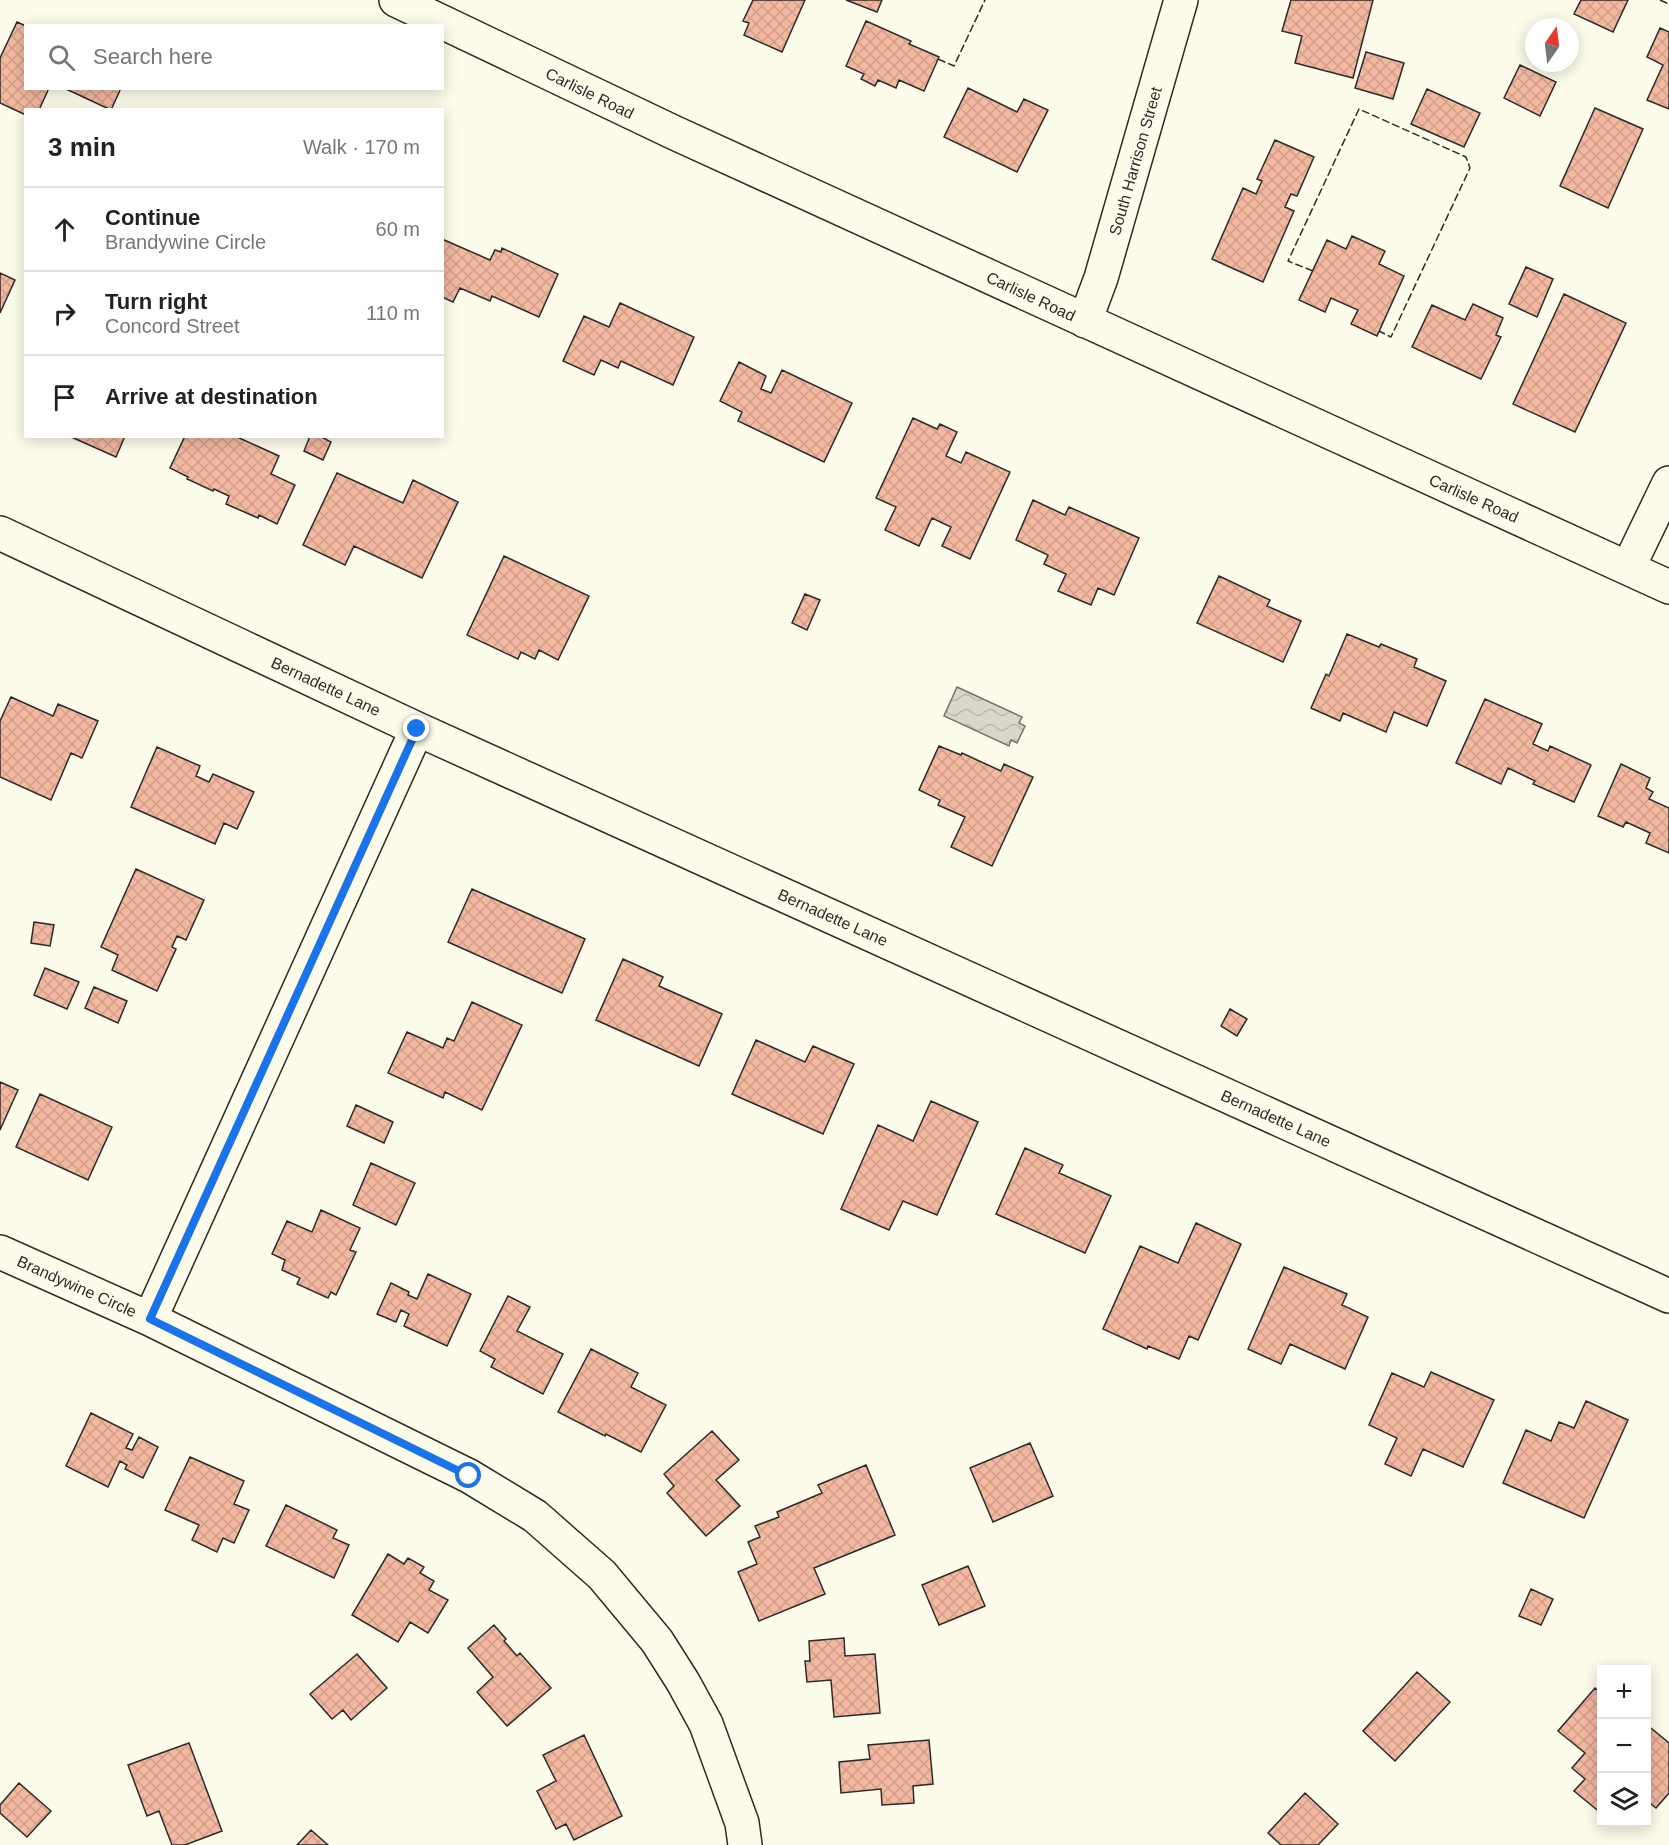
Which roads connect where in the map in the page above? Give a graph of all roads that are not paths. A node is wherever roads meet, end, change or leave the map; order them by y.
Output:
1 (396, 0) edge
2 (1181, 0) edge
3 (1085, 321) junction
4 (1669, 483) edge
5 (0, 533) edge
6 (1629, 568) junction
7 (1669, 587) edge
8 (417, 729) junction
9 (0, 1252) edge
10 (1669, 1296) edge
11 (150, 1319) junction
12 (745, 1845) edge

1 - 3 street, Carlisle Road
2 - 3 street, South Harrison Street
3 - 6 street, Carlisle Road
4 - 6 street
5 - 8 street, Bernadette Lane
6 - 7 street, Carlisle Road
8 - 10 street, Bernadette Lane
8 - 11 street
9 - 11 street, Brandywine Circle
11 - 12 street, Brandywine Circle

